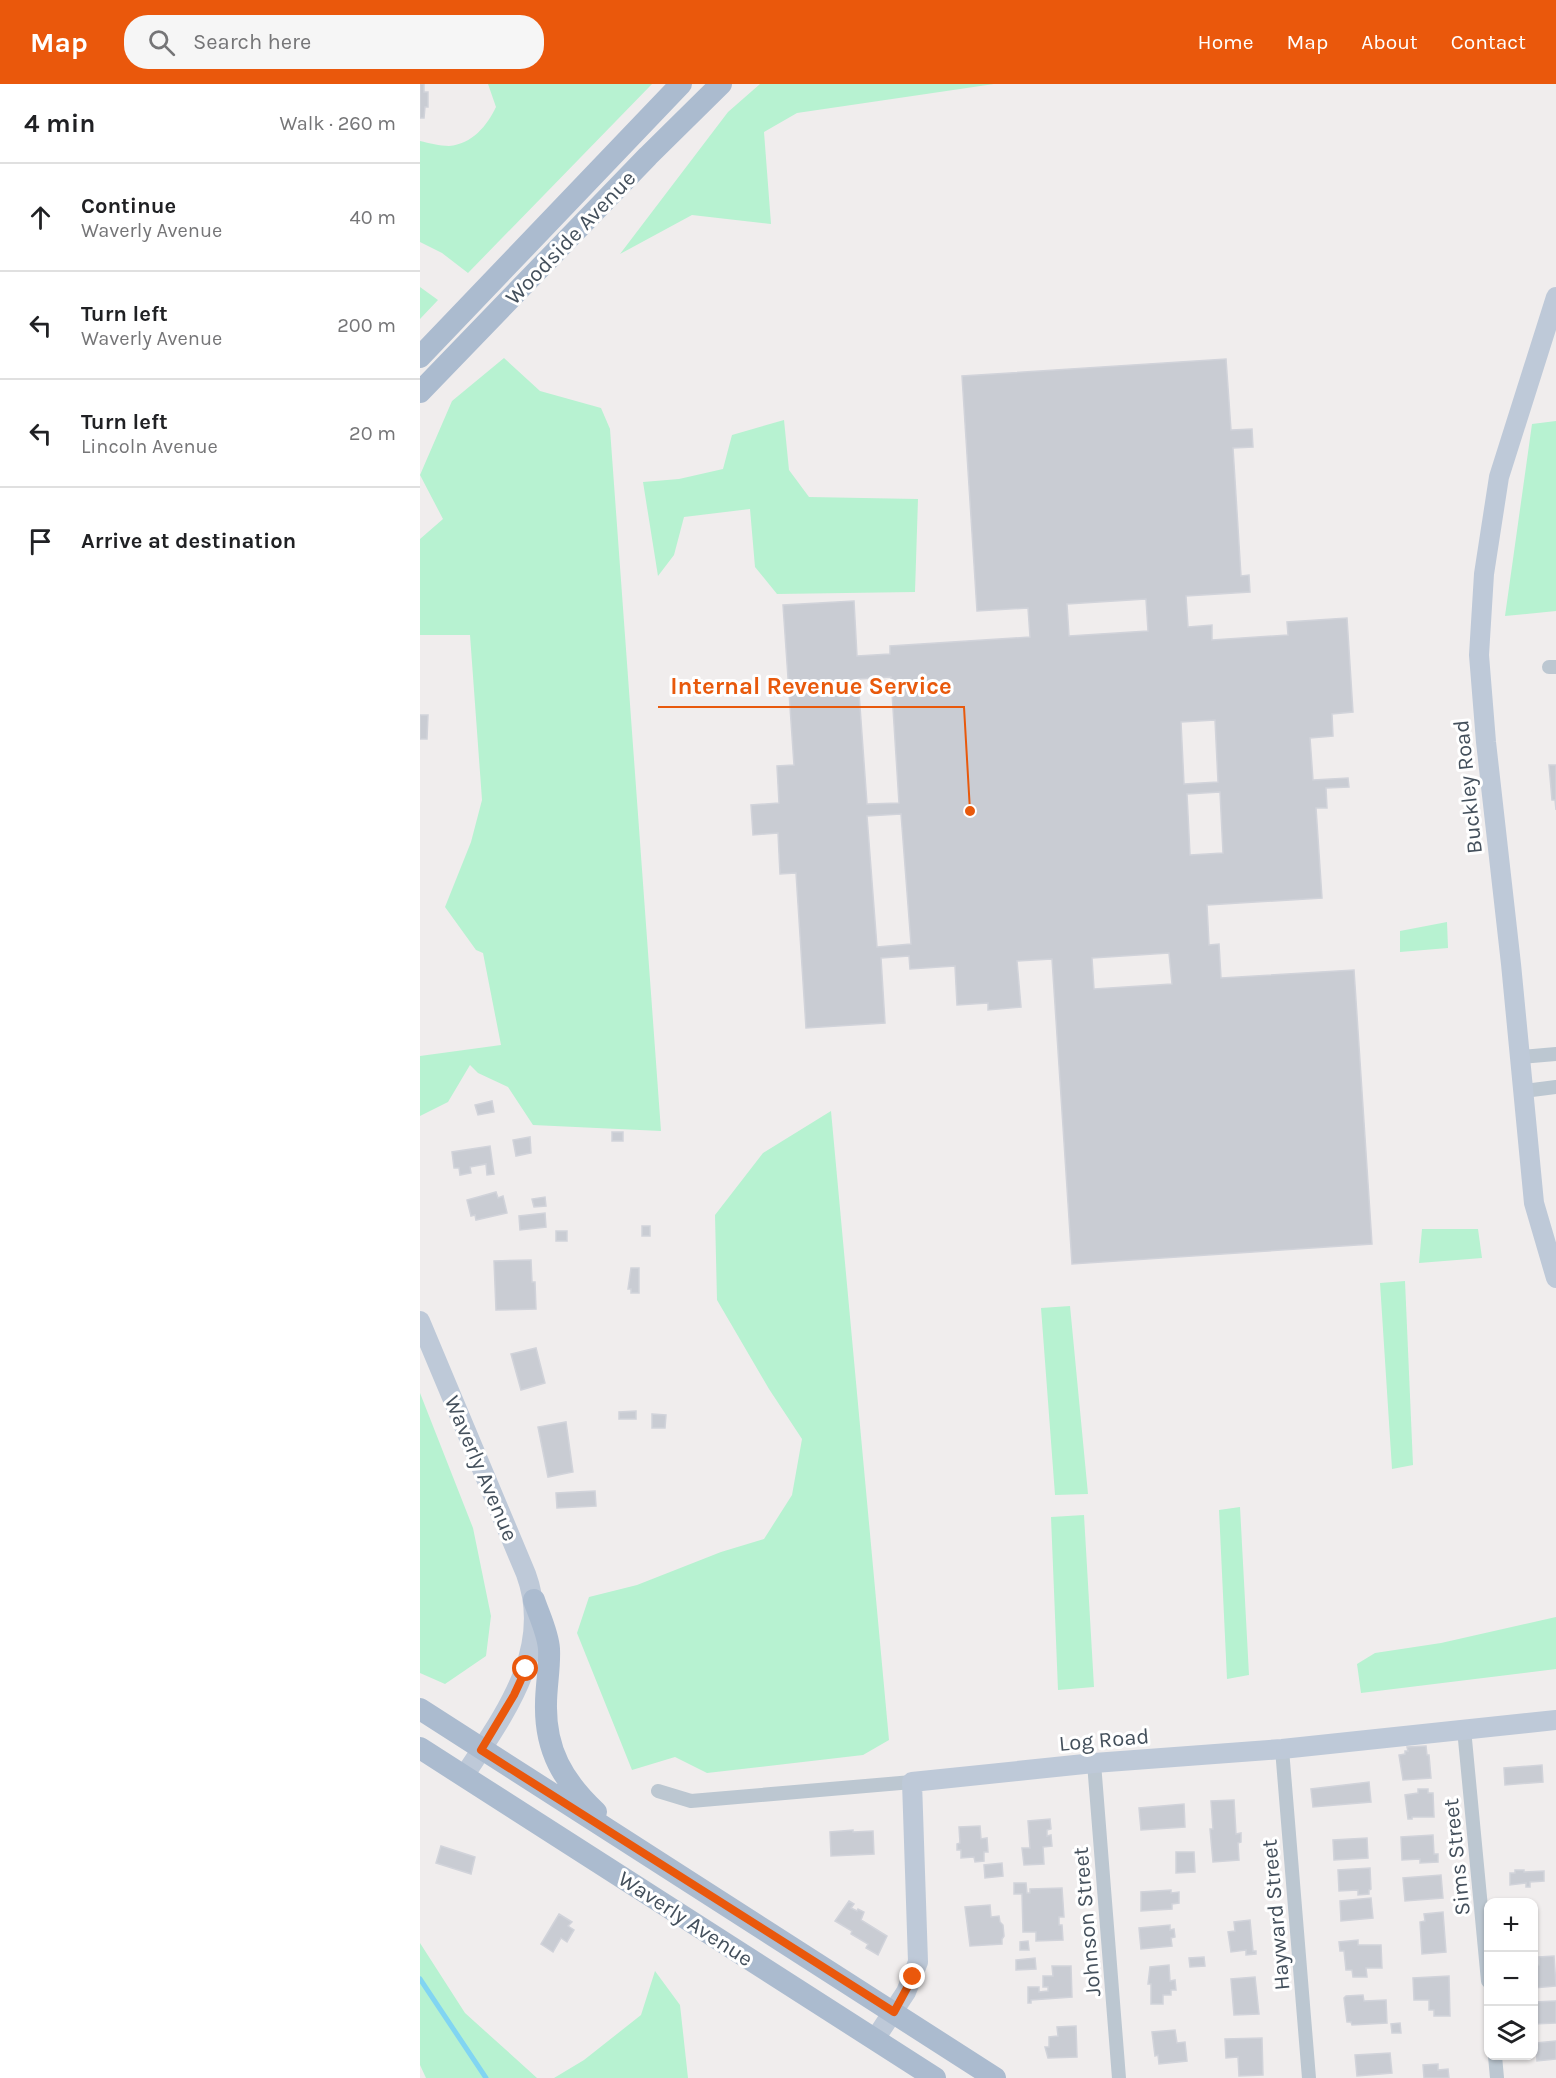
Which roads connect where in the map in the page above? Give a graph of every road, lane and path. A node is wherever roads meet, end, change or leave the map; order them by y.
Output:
1 (681, 84) edge
2 (721, 84) edge
3 (1556, 297) edge
4 (420, 357) edge
5 (420, 392) edge
6 (1556, 1054) edge
7 (1520, 1057) junction
8 (1556, 1087) edge
9 (1524, 1091) junction
10 (1556, 1278) edge
11 (420, 1321) edge
12 (534, 1600) junction
13 (420, 1709) edge
14 (1556, 1720) edge
15 (1464, 1729) junction
16 (420, 1748) edge
17 (1282, 1749) junction
18 (481, 1750) junction
19 (1094, 1763) junction
20 (464, 1776) junction
21 (912, 1782) junction
22 (658, 1791) dead end
23 (640, 1851) junction
24 (1485, 1952) edge
25 (894, 2012) junction
26 (875, 2039) junction
27 (1495, 2060) edge
28 (935, 2078) edge
29 (995, 2078) edge
30 (1119, 2078) edge
31 (1309, 2078) edge
32 (1497, 2078) edge

1 - 4 main road, Woodside Avenue
2 - 5 main road, Woodside Avenue
3 - 7 street, Buckley Road
6 - 7 street
7 - 9 street, Buckley Road
8 - 9 street
9 - 10 street, Buckley Road
11 - 12 street, Waverly Avenue
12 - 18 street, Waverly Avenue
12 - 23 main road
13 - 18 main road
14 - 15 street, Log Road
15 - 17 street, Log Road
15 - 24 street, Sims Street
16 - 20 main road
17 - 19 street, Log Road
17 - 31 street, Hayward Street
18 - 20 street, Waverly Avenue
18 - 23 main road, Waverly Avenue
19 - 21 street, Log Road
19 - 30 street, Johnson Street
20 - 26 main road, Waverly Avenue
21 - 22 street, Log Road
21 - 25 street
23 - 25 main road, Waverly Avenue
25 - 26 street
25 - 29 main road, Waverly Avenue
26 - 28 main road, Waverly Avenue
27 - 32 street

